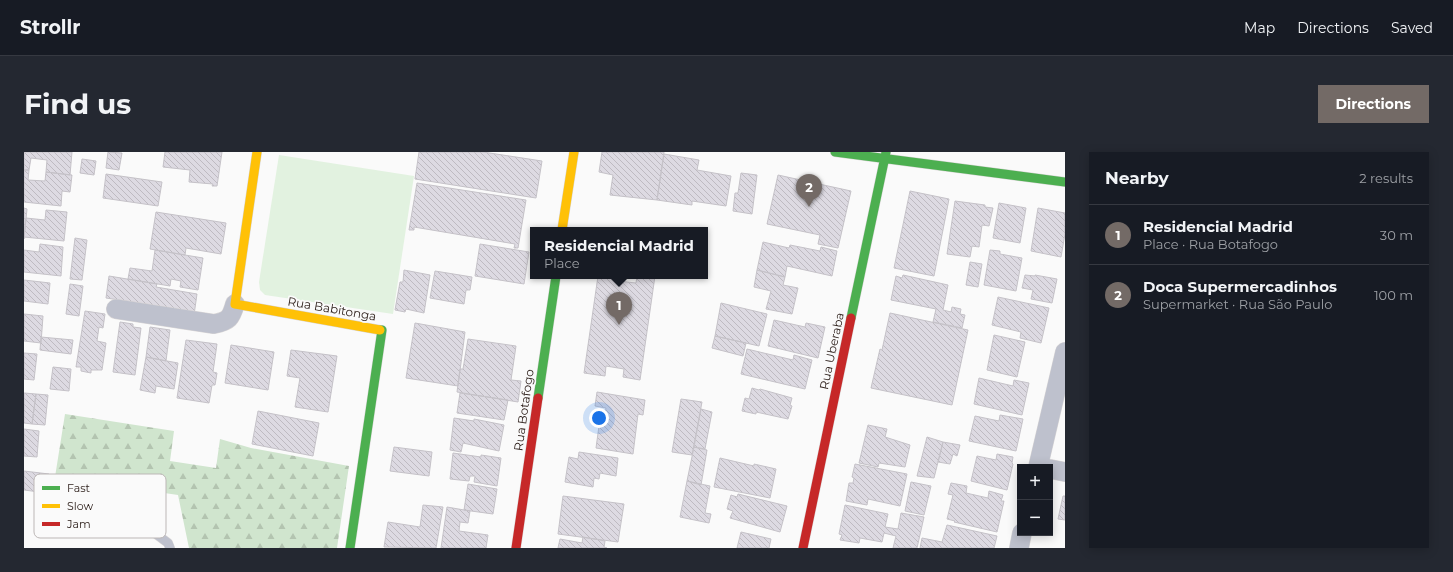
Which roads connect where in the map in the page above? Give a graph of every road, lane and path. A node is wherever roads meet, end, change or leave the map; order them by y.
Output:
1 (257, 152) edge
2 (574, 152) edge
3 (835, 152) edge
4 (885, 155) edge
5 (1065, 182) edge
6 (562, 227) edge
7 (556, 279) edge
8 (235, 304) junction
9 (116, 309) dead end
10 (1065, 352) edge
11 (1040, 464) edge
12 (1053, 470) edge
13 (1065, 472) edge
14 (1021, 536) edge
15 (161, 538) edge
16 (170, 548) edge
17 (350, 548) edge
18 (516, 548) edge
19 (803, 548) edge
20 (1019, 548) edge

1 - 8 street
2 - 6 street
3 - 4 street
4 - 5 street
4 - 19 street, Rua Uberaba
7 - 18 street, Rua Botafogo
8 - 9 street
8 - 17 street, Rua Babitonga
10 - 11 street
12 - 13 street
14 - 20 street
15 - 16 lane

